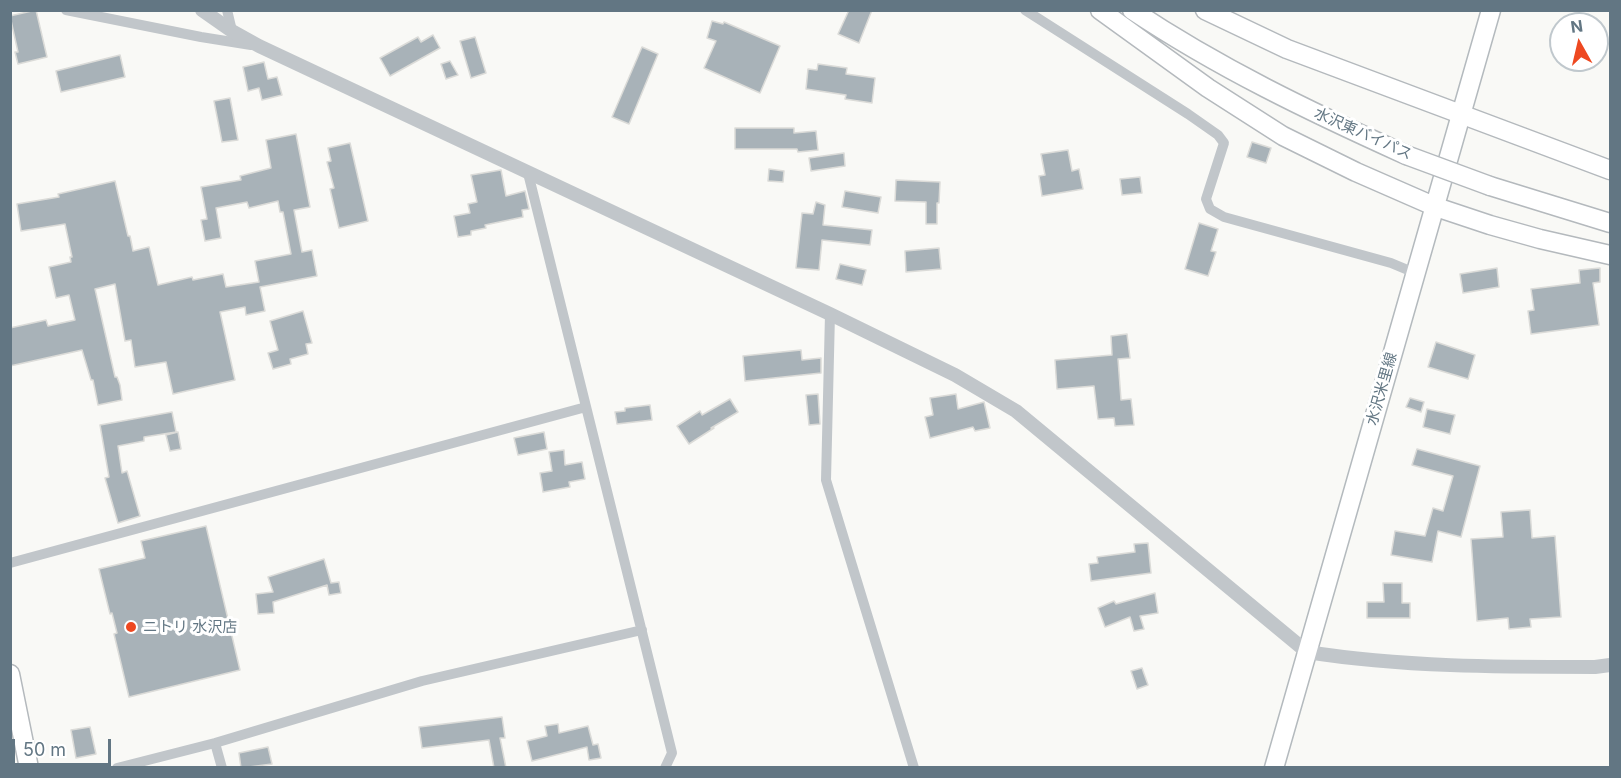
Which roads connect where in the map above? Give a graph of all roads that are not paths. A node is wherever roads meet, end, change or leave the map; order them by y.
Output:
1 (66, 10) edge
2 (202, 10) edge
3 (227, 10) edge
4 (1025, 10) edge
5 (1100, 10) edge
6 (1132, 10) edge
7 (1204, 10) edge
8 (1491, 10) edge
9 (232, 31) junction
10 (259, 46) junction
11 (1462, 114) junction
12 (1611, 170) edge
13 (528, 173) junction
14 (1436, 207) junction
15 (1611, 223) edge
16 (1611, 255) edge
17 (1415, 273) junction
18 (830, 314) junction
19 (586, 407) junction
20 (10, 563) edge
21 (642, 630) junction
22 (1306, 652) junction
23 (1611, 665) edge
24 (10, 674) edge
25 (215, 743) junction
26 (29, 768) edge
27 (117, 768) edge
28 (222, 768) edge
29 (664, 768) edge
30 (914, 768) edge
31 (1274, 768) edge

1 - 10 street
2 - 9 street
3 - 9 street
4 - 17 street
5 - 14 main road
6 - 15 main road, 水沢東バイパス, bridge
7 - 11 main road
8 - 11 main road, 水沢米里線
9 - 10 street
10 - 13 street
11 - 12 main road
11 - 14 main road, 水沢米里線
13 - 18 street
13 - 19 street
14 - 16 main road
14 - 17 main road, 水沢米里線
17 - 22 main road, 水沢米里線
18 - 22 street
18 - 30 street
19 - 20 street
19 - 21 street
21 - 25 street
21 - 29 street
22 - 23 street
22 - 31 main road, 水沢米里線
24 - 26 main road
25 - 27 street
25 - 28 street

